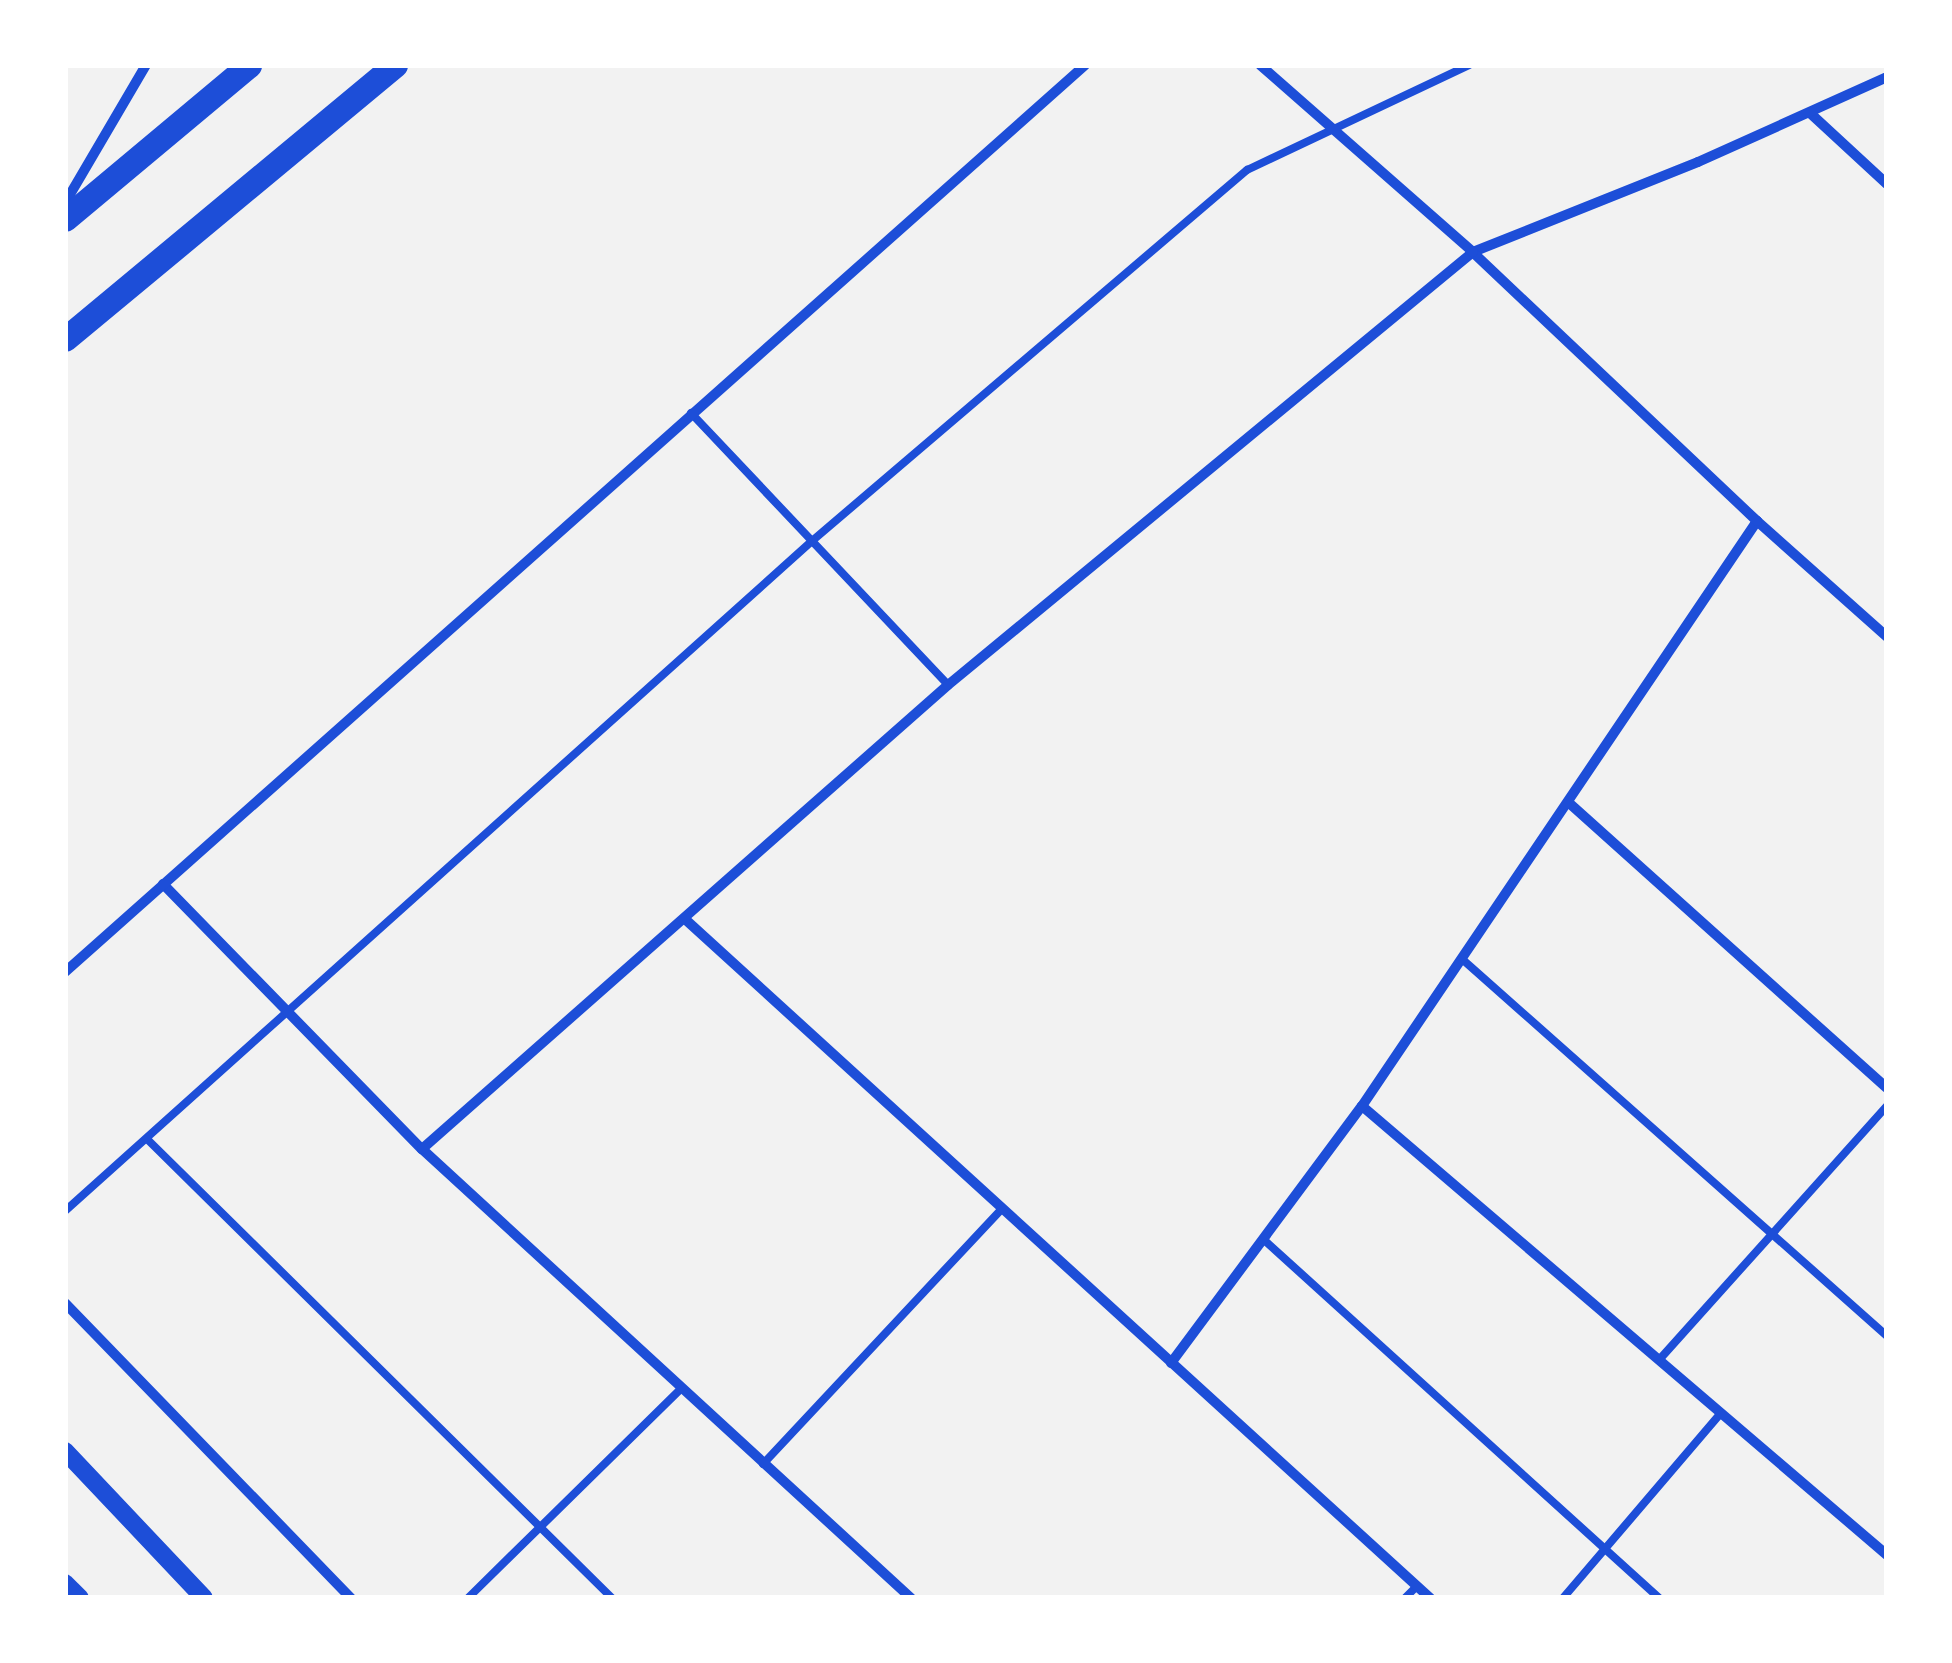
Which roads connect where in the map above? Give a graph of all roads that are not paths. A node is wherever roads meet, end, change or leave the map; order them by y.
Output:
1 (146, 65) edge
2 (249, 65) edge
3 (395, 65) edge
4 (1085, 65) edge
5 (1260, 65) edge
6 (1470, 65) edge
7 (1887, 77) edge
8 (1810, 114) junction
9 (1331, 127) junction
10 (1887, 184) edge
11 (65, 203) edge
12 (65, 219) edge
13 (1473, 252) junction
14 (65, 340) edge
15 (691, 413) junction
16 (1756, 521) junction
17 (812, 541) junction
18 (1887, 636) edge
19 (948, 685) junction
20 (1568, 802) junction
21 (163, 884) junction
22 (686, 920) junction
23 (1462, 959) junction
24 (65, 972) edge
25 (289, 1014) junction
26 (1887, 1088) edge
27 (1362, 1106) junction
28 (1887, 1106) edge
29 (147, 1139) junction
30 (422, 1149) junction
31 (1002, 1208) junction
32 (65, 1211) edge
33 (1772, 1234) junction
34 (1263, 1239) junction
35 (65, 1303) edge
36 (1887, 1336) edge
37 (1659, 1360) junction
38 (1171, 1363) junction
39 (682, 1388) junction
40 (1721, 1413) junction
41 (65, 1451) edge
42 (763, 1464) junction
43 (538, 1529) junction
44 (1605, 1549) junction
45 (1887, 1555) edge
46 (65, 1583) edge
47 (1417, 1586) junction
48 (80, 1598) edge
49 (204, 1598) edge
50 (351, 1598) edge
51 (468, 1598) edge
52 (612, 1598) edge
53 (911, 1598) edge
54 (1405, 1598) edge
55 (1430, 1598) edge
56 (1563, 1598) edge
57 (1659, 1598) edge

1 - 11 street
2 - 12 main road
3 - 14 main road
4 - 15 street
5 - 9 street
6 - 9 lane
7 - 8 street
8 - 10 street
8 - 13 street
9 - 13 street
9 - 17 lane
13 - 16 street
13 - 19 street
15 - 17 lane
15 - 21 street
16 - 18 street
16 - 20 street
17 - 19 lane
17 - 25 lane
19 - 22 street
20 - 23 street
20 - 26 street
21 - 24 street
21 - 25 street
22 - 30 street
22 - 31 street
23 - 27 street
23 - 33 lane
25 - 29 lane
25 - 30 street
27 - 34 street
27 - 37 street
28 - 33 lane
29 - 32 lane
29 - 43 lane
30 - 39 street
31 - 38 street
31 - 42 lane
33 - 36 lane
33 - 37 lane
34 - 38 street
34 - 44 lane
35 - 50 street
37 - 40 street
38 - 47 street
39 - 42 street
39 - 43 lane
40 - 44 lane
40 - 45 street
41 - 49 street
42 - 53 street
43 - 51 lane
43 - 52 lane
44 - 56 lane
44 - 57 lane
46 - 48 street
47 - 54 lane
47 - 55 street

